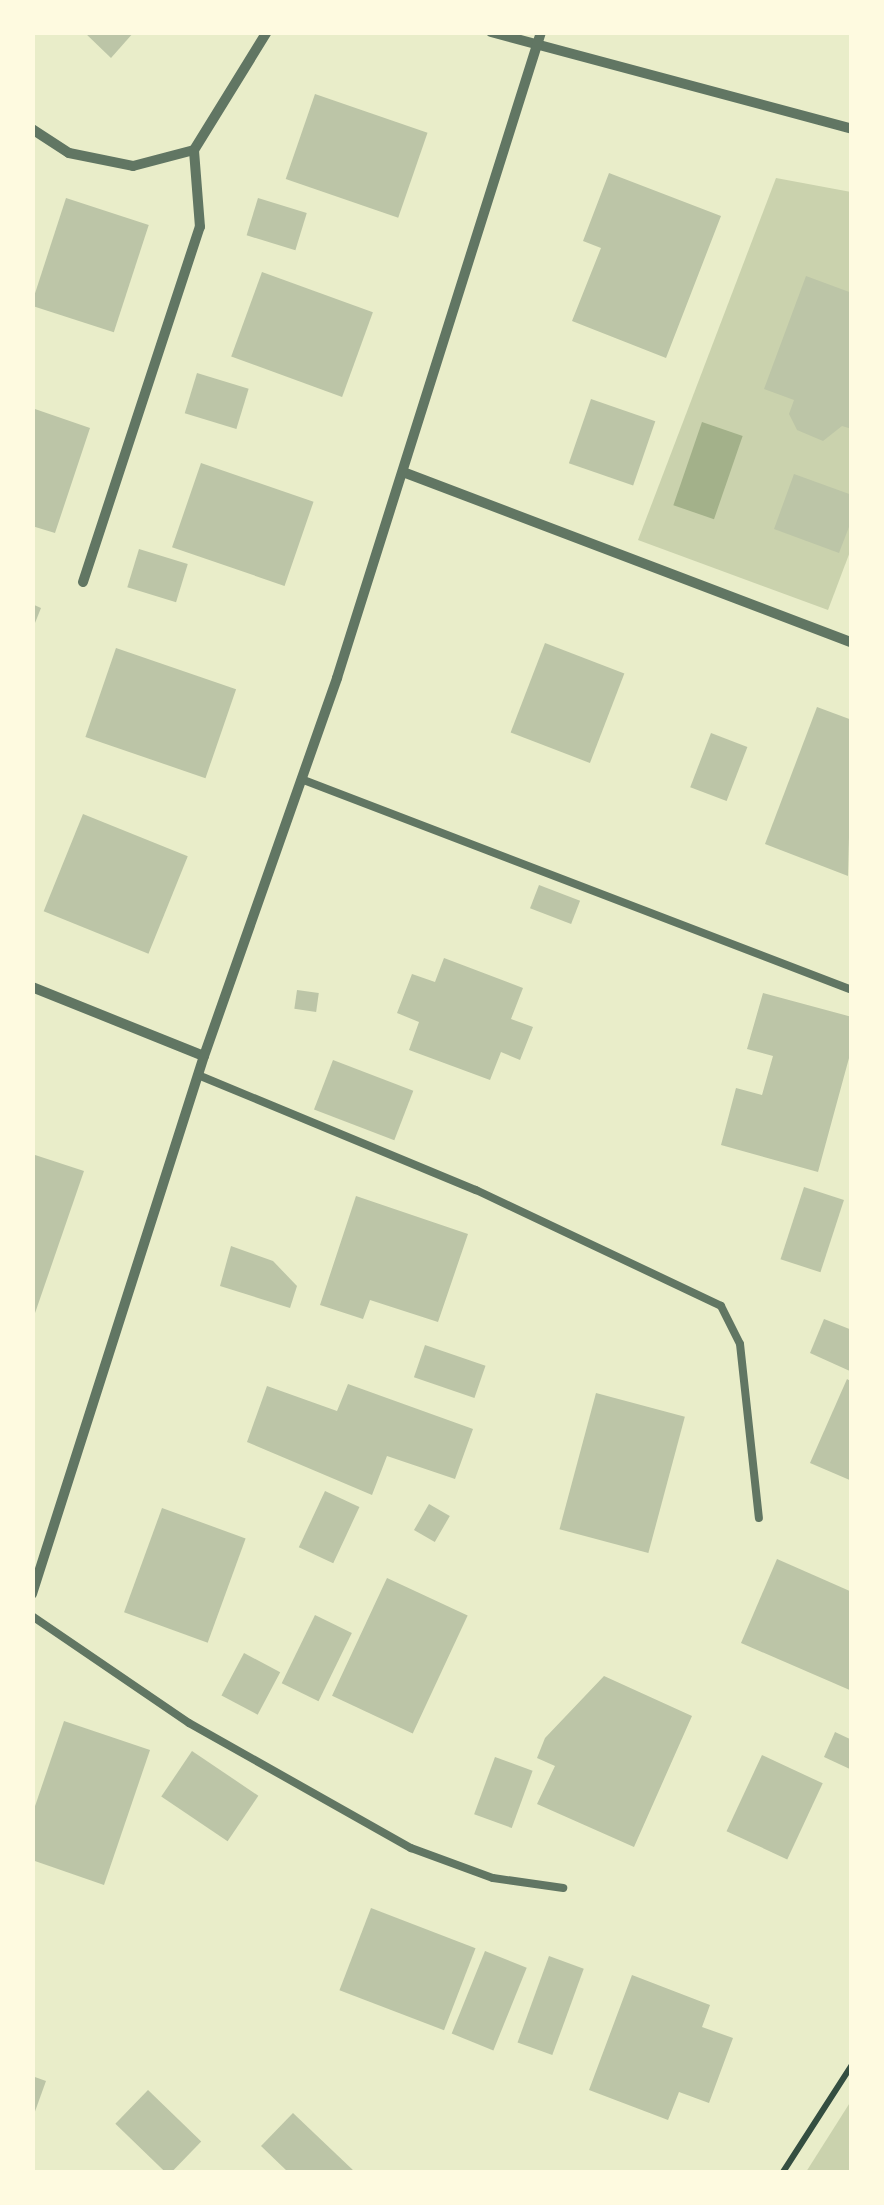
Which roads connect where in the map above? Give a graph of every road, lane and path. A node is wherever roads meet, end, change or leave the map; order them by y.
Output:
1 (267, 32) edge
2 (491, 32) edge
3 (540, 32) edge
4 (536, 45) junction
5 (32, 129) edge
6 (852, 129) edge
7 (194, 150) junction
8 (403, 472) junction
9 (83, 582) dead end
10 (852, 642) edge
11 (300, 779) junction
12 (32, 988) edge
13 (852, 990) edge
14 (204, 1056) junction
15 (198, 1075) junction
16 (759, 1518) dead end
17 (32, 1594) edge
18 (32, 1616) edge
19 (563, 1888) dead end
20 (852, 2065) edge
21 (783, 2172) edge

1 - 7 street
2 - 4 street
3 - 4 street
4 - 6 street
4 - 8 street
5 - 7 street
7 - 9 street
8 - 10 street
8 - 11 street
11 - 13 lane
11 - 14 street
12 - 14 street
14 - 15 street
15 - 16 lane
15 - 17 street
18 - 19 lane
20 - 21 path

